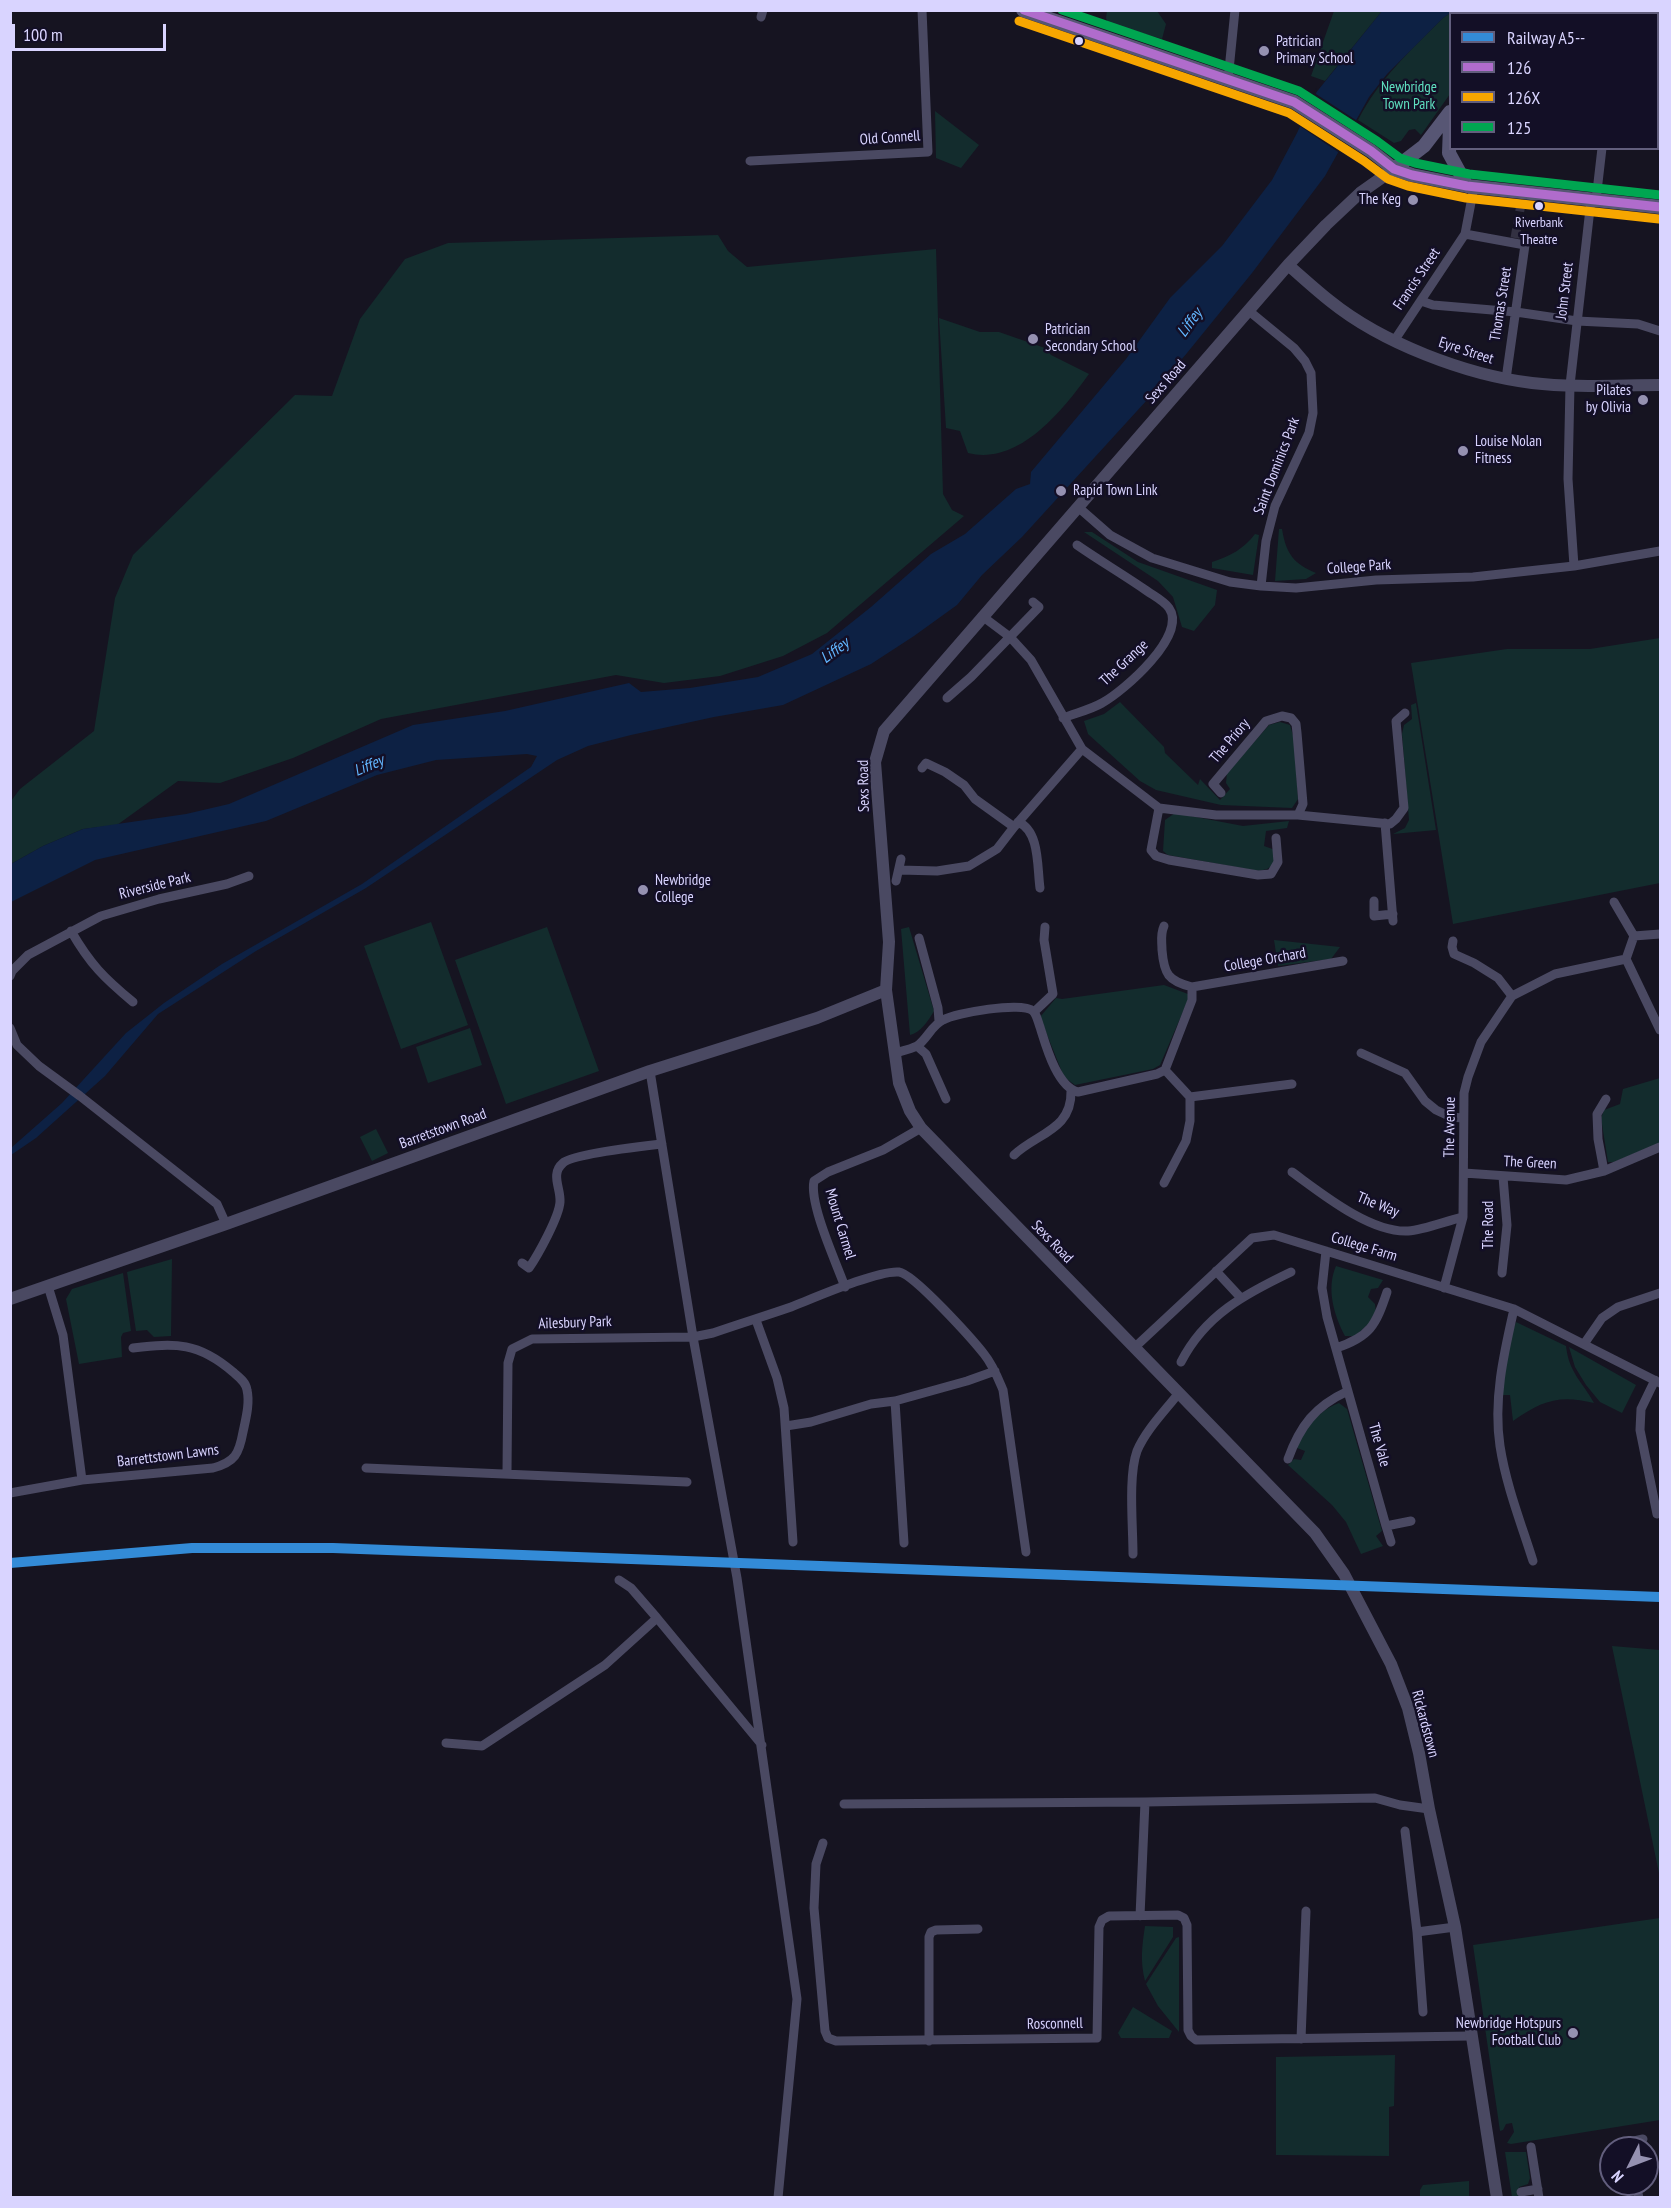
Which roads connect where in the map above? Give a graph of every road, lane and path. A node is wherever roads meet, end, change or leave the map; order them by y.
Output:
1 (922, 10) edge
2 (1023, 10) edge
3 (1235, 10) edge
4 (1228, 80) junction
5 (1449, 113) edge
6 (1449, 150) edge
7 (1602, 150) edge
8 (750, 161) dead end
9 (1394, 169) junction
10 (1471, 187) junction
11 (1594, 200) junction
12 (1660, 207) edge
13 (1465, 234) junction
14 (1288, 265) junction
15 (1421, 301) junction
16 (1250, 311) junction
17 (1516, 312) junction
18 (1577, 321) junction
19 (1660, 331) edge
20 (1394, 341) junction
21 (1506, 379) junction
22 (1570, 385) junction
23 (1660, 385) edge
24 (1078, 507) junction
25 (1077, 545) dead end
26 (1101, 548) dead end
27 (1660, 550) edge
28 (1095, 557) junction
29 (1574, 566) junction
30 (1261, 586) junction
31 (1034, 602) dead end
32 (982, 616) junction
33 (1010, 637) junction
34 (947, 698) dead end
35 (1405, 713) dead end
36 (1063, 718) junction
37 (1082, 749) junction
38 (922, 768) dead end
39 (1221, 793) dead end
40 (1159, 808) junction
41 (1298, 815) junction
42 (1385, 823) junction
43 (1016, 824) junction
44 (1276, 838) dead end
45 (901, 860) dead end
46 (900, 870) junction
47 (249, 876) dead end
48 (896, 881) dead end
49 (1040, 888) dead end
50 (1374, 901) dead end
51 (1614, 902) dead end
52 (1164, 926) dead end
53 (1045, 927) dead end
54 (72, 931) junction
55 (1660, 934) edge
56 (1634, 936) junction
57 (919, 938) dead end
58 (1453, 941) dead end
59 (1626, 959) junction
60 (1343, 962) dead end
61 (10, 976) edge
62 (1192, 987) junction
63 (886, 990) junction
64 (1512, 996) junction
65 (133, 1002) dead end
66 (1034, 1012) junction
67 (939, 1021) junction
68 (10, 1028) edge
69 (1660, 1030) edge
70 (917, 1046) junction
71 (895, 1053) junction
72 (1361, 1053) dead end
73 (1165, 1070) junction
74 (650, 1071) junction
75 (1292, 1084) dead end
76 (1071, 1091) junction
77 (1190, 1097) junction
78 (1606, 1099) dead end
79 (946, 1100) dead end
80 (1463, 1118) junction
81 (921, 1128) junction
82 (662, 1143) junction
83 (1660, 1147) edge
84 (1014, 1155) dead end
85 (1604, 1171) junction
86 (1292, 1172) dead end
87 (1464, 1173) junction
88 (1503, 1177) junction
89 (1164, 1183) dead end
90 (1463, 1217) junction
91 (226, 1224) junction
92 (1326, 1251) junction
93 (522, 1263) dead end
94 (1216, 1271) junction
95 (1291, 1272) dead end
96 (1502, 1273) dead end
97 (48, 1286) junction
98 (845, 1287) junction
99 (1444, 1288) junction
100 (1387, 1292) dead end
101 (1660, 1293) edge
102 (1241, 1298) junction
103 (10, 1299) edge
104 (1514, 1309) junction
105 (756, 1320) junction
106 (693, 1337) junction
107 (1584, 1344) junction
108 (133, 1348) dead end
109 (1134, 1348) junction
110 (1336, 1348) junction
111 (1180, 1362) dead end
112 (994, 1371) junction
113 (1658, 1381) edge
114 (1348, 1391) junction
115 (1178, 1394) junction
116 (895, 1401) junction
117 (786, 1426) junction
118 (1287, 1459) dead end
119 (366, 1468) dead end
120 (507, 1472) junction
121 (82, 1480) junction
122 (687, 1482) dead end
123 (10, 1493) edge
124 (1657, 1514) dead end
125 (1411, 1521) dead end
126 (1386, 1526) junction
127 (794, 1542) dead end
128 (1391, 1542) dead end
129 (904, 1543) dead end
130 (1026, 1552) dead end
131 (1133, 1554) dead end
132 (1533, 1561) dead end
133 (619, 1580) dead end
134 (657, 1618) junction
135 (446, 1743) dead end
136 (762, 1745) junction
137 (1145, 1802) junction
138 (844, 1804) dead end
139 (1429, 1809) junction
140 (1405, 1831) dead end
141 (823, 1843) dead end
142 (1306, 1911) dead end
143 (1140, 1916) junction
144 (1455, 1927) junction
145 (978, 1929) dead end
146 (1417, 1932) junction
147 (1423, 2012) dead end
148 (1471, 2036) junction
149 (1301, 2039) junction
150 (929, 2042) junction
151 (1531, 2147) dead end
152 (1521, 2192) dead end
153 (1538, 2193) edge
154 (778, 2198) edge
155 (1497, 2198) edge

1 - 8 street, Old Connell
2 - 4 main road
3 - 4 street
4 - 9 main road
5 - 9 main road
6 - 10 main road
7 - 11 street, John Street
9 - 10 main road
9 - 14 street, Sexs Road
10 - 11 main road
10 - 13 street
11 - 12 main road
11 - 18 street, John Street
13 - 15 street, Francis Street
13 - 17 street, Thomas Street
14 - 16 street, Sexs Road
14 - 20 street, Eyre Street
15 - 17 street
15 - 20 street, Francis Street
16 - 24 street, Sexs Road
16 - 30 street, Saint Dominics Park
17 - 18 street
17 - 21 street, Thomas Street
18 - 19 street
18 - 22 street, John Street
20 - 21 street, Eyre Street
21 - 22 street, Eyre Street
22 - 23 street, Eyre Street
22 - 29 street, John Street
24 - 30 street, College Park
24 - 32 street, Sexs Road
25 - 28 street, The Grange
26 - 28 street
27 - 29 street, College Park
28 - 36 street, The Grange
29 - 30 street, College Park
31 - 33 street
32 - 33 street
32 - 63 street, Sexs Road
33 - 34 street
33 - 36 street
35 - 42 street
36 - 37 street
37 - 40 street
37 - 43 street
38 - 43 street
39 - 41 street, The Priory
40 - 41 street
40 - 44 street
41 - 42 street
42 - 50 street
43 - 46 street
43 - 49 street
45 - 46 street
46 - 48 street
47 - 54 street, Riverside Park
51 - 56 street
52 - 62 street
53 - 66 street
54 - 61 street, Riverside Park
54 - 65 street
55 - 56 street
56 - 59 street
57 - 67 street
58 - 64 street
59 - 64 street, The Avenue
59 - 69 street
60 - 62 street, College Orchard
62 - 73 street
63 - 71 street, Sexs Road
63 - 74 street, Barretstown Road
64 - 80 street, The Avenue
66 - 67 street
66 - 76 street
67 - 70 street
68 - 91 street
70 - 71 street
70 - 79 street
71 - 81 street, Sexs Road
72 - 80 street
73 - 76 street
73 - 77 street
74 - 82 street
74 - 91 street, Barretstown Road
75 - 77 street
76 - 84 street
77 - 89 street
78 - 85 street
80 - 87 street, The Avenue
81 - 98 street, Mount Carmel
81 - 109 street, Sexs Road
82 - 93 street
82 - 106 street
83 - 85 street, The Green
85 - 88 street, The Green
86 - 90 street, The Way
87 - 88 street, The Green
87 - 90 street, The Avenue
88 - 96 street, The Road
90 - 99 street, The Avenue
91 - 97 street, Barretstown Road
92 - 94 street, College Farm
92 - 99 street, College Farm
92 - 110 street, The Vale
94 - 102 street
94 - 109 street, College Farm
95 - 102 street
97 - 103 street, Barretstown Road
97 - 121 street
98 - 105 street
98 - 112 street
99 - 104 street, College Farm
100 - 110 street
101 - 107 street
102 - 111 street
104 - 107 street, College Farm
104 - 132 street
105 - 106 street
105 - 117 street
106 - 120 street, Ailesbury Park
106 - 136 street
107 - 113 street, College Farm
108 - 121 street, Barrettstown Lawns
109 - 115 street, Rickardstown
110 - 114 street, The Vale
112 - 116 street
112 - 130 street
113 - 124 street
114 - 118 street
114 - 126 street, The Vale
115 - 131 street
115 - 139 street, Rickardstown
116 - 117 street
116 - 129 street
117 - 127 street
119 - 120 street
120 - 122 street
121 - 123 street, Barrettstown Lawns
125 - 126 street
126 - 128 street, The Vale
133 - 134 street
134 - 135 street
134 - 136 street
136 - 154 street
137 - 138 street
137 - 139 street
137 - 143 street
139 - 144 street, Rickardstown
140 - 146 street
141 - 150 street, Rosconnell
142 - 149 street
143 - 149 street, Rosconnell
143 - 150 street, Rosconnell
144 - 146 street
144 - 148 street, Rickardstown
145 - 150 street
146 - 147 street
148 - 149 street, Rosconnell
148 - 155 street, Rickardstown
151 - 153 street
152 - 153 street

